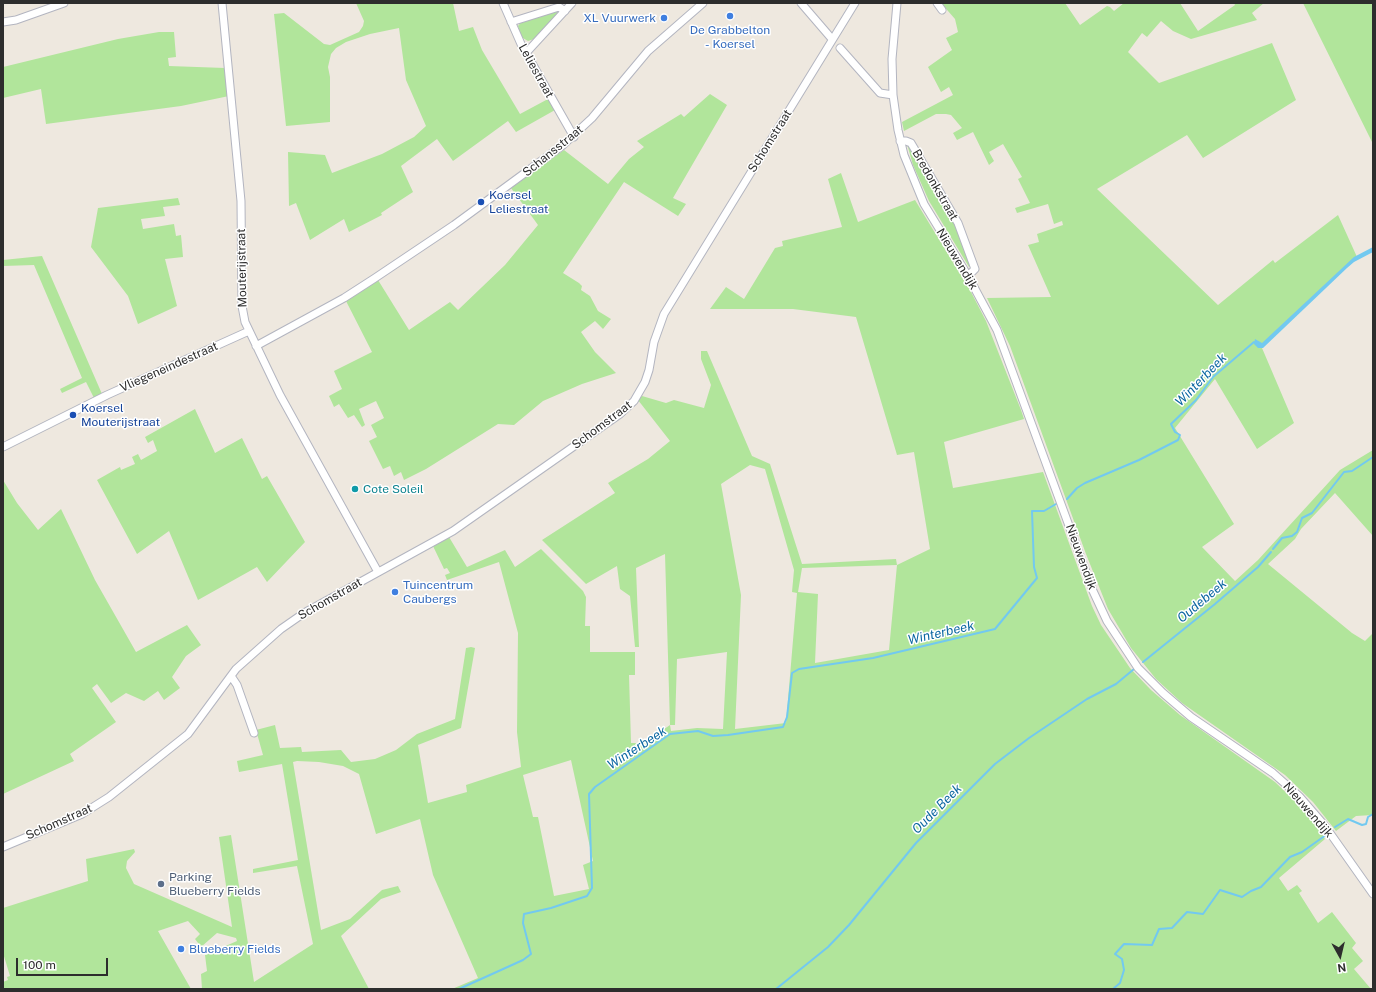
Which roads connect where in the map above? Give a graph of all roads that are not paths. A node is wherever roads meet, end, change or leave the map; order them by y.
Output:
1 (64, 3) edge
2 (222, 3) edge
3 (503, 3) edge
4 (572, 3) edge
5 (703, 3) edge
6 (801, 3) edge
7 (855, 3) edge
8 (898, 3) edge
9 (936, 3) edge
10 (942, 10) dead end
11 (565, 11) junction
12 (3, 22) edge
13 (511, 22) junction
14 (832, 39) junction
15 (840, 48) dead end
16 (526, 53) junction
17 (893, 94) junction
18 (574, 136) junction
19 (900, 141) junction
20 (968, 276) junction
21 (249, 331) junction
22 (256, 346) junction
23 (3, 447) edge
24 (378, 572) junction
25 (231, 676) junction
26 (254, 733) dead end
27 (3, 847) edge
28 (1373, 894) edge

1 - 12 street
2 - 21 street, Mouterijstraat
3 - 13 street, Leliestraat
4 - 11 street
5 - 18 street, Schansstraat
6 - 14 street
7 - 14 street, Schomstraat
8 - 17 street, Bredonkstraat
9 - 10 street
11 - 13 street
11 - 16 street
13 - 16 street, Leliestraat
14 - 24 street, Schomstraat
15 - 17 street
16 - 18 street, Leliestraat
17 - 19 street, Bredonkstraat
18 - 22 street, Schansstraat
19 - 20 street, Nieuwendijk
19 - 20 street, Bredonkstraat
20 - 28 street, Nieuwendijk
21 - 22 street, Mouterijstraat
21 - 23 street, Vliegeneindestraat
22 - 24 street, Mouterijstraat
24 - 25 street, Schomstraat
25 - 26 street
25 - 27 street, Schomstraat

